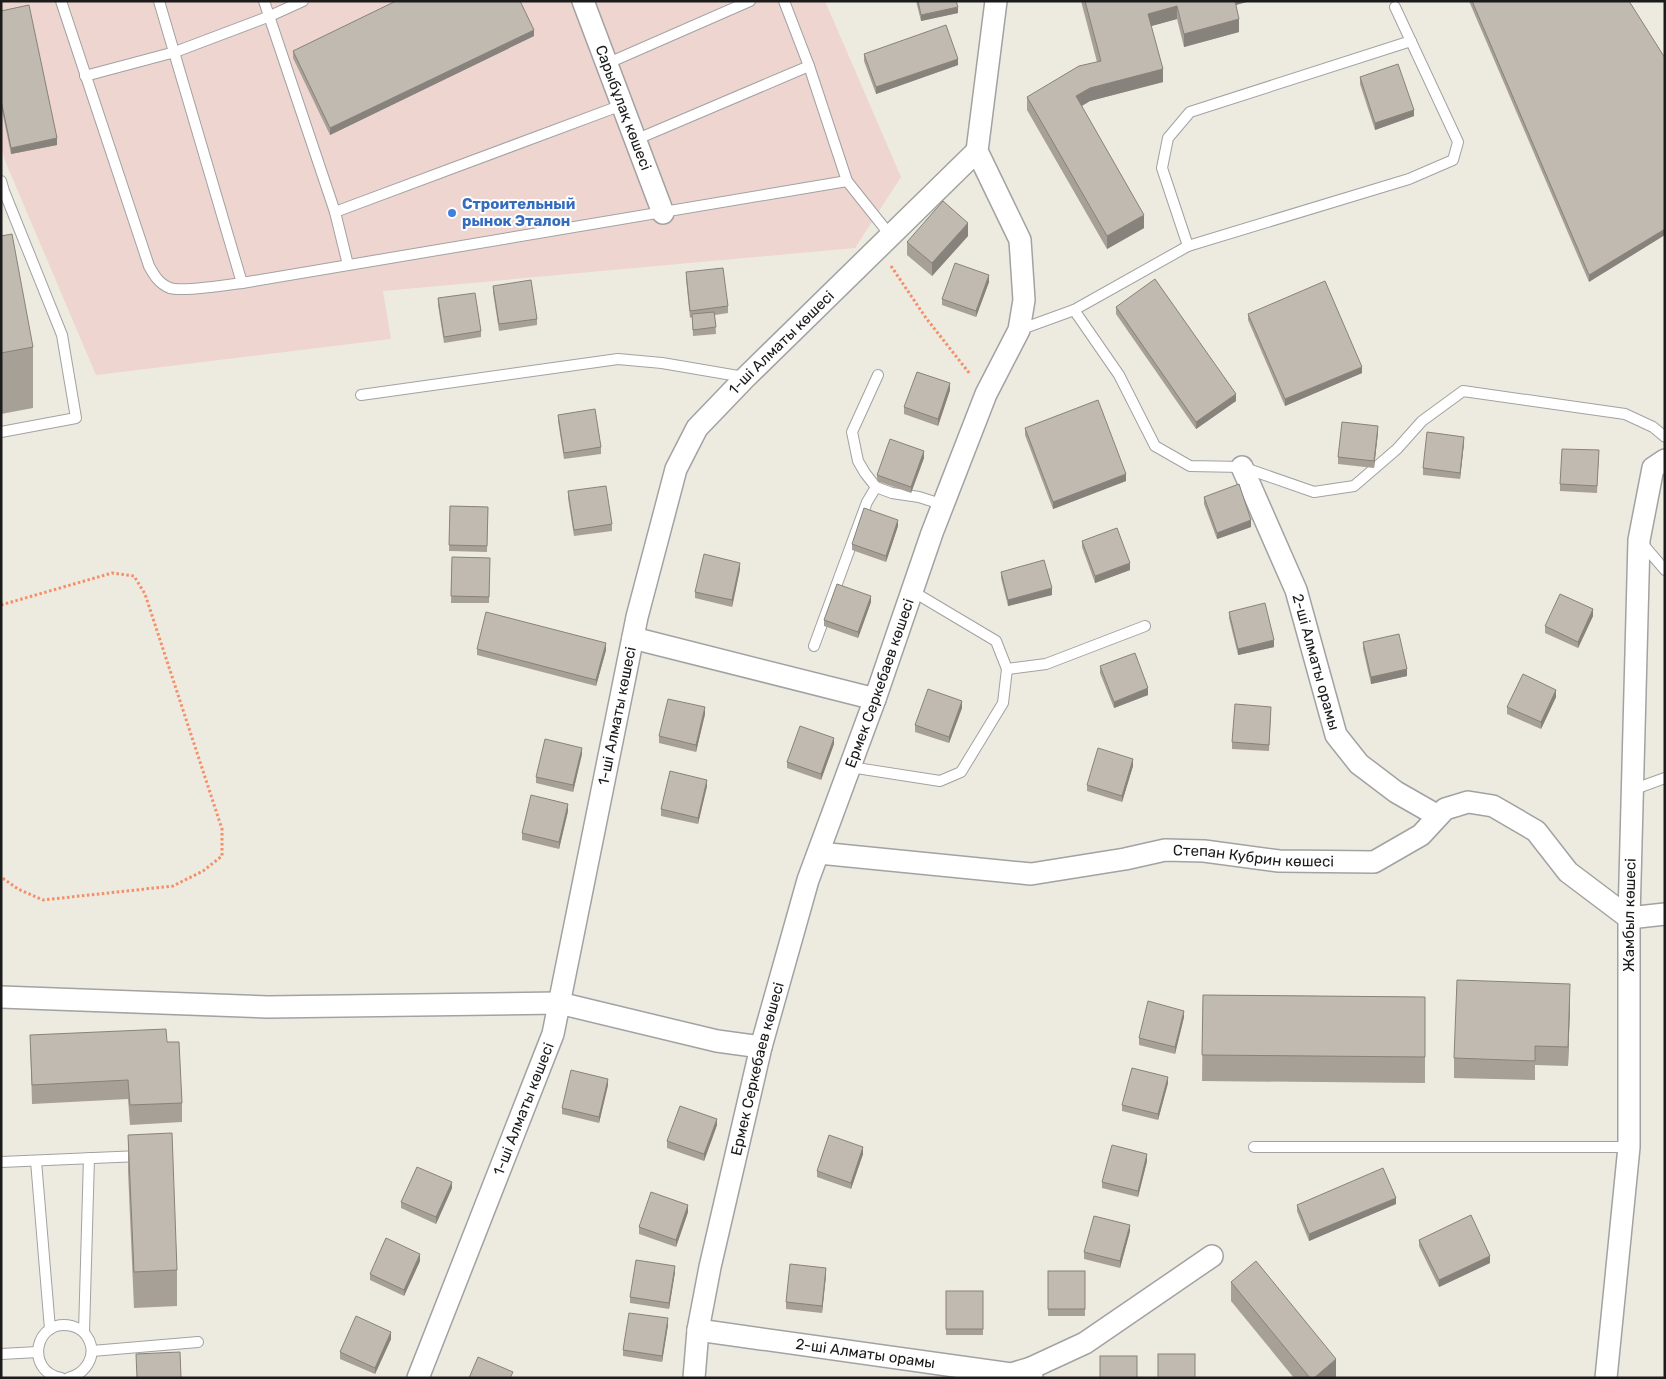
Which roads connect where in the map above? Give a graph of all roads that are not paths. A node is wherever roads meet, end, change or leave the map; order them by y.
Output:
1 (61, 1) edge
2 (159, 1) edge
3 (264, 1) edge
4 (303, 1) edge
5 (582, 1) edge
6 (750, 1) edge
7 (784, 1) edge
8 (996, 1) edge
9 (1395, 7) dead end
10 (270, 16) junction
11 (1411, 41) junction
12 (175, 52) junction
13 (606, 64) junction
14 (809, 66) junction
15 (85, 76) junction
16 (622, 105) junction
17 (635, 140) junction
18 (977, 151) junction
19 (1, 181) edge
20 (847, 181) junction
21 (334, 212) junction
22 (663, 213) junction
23 (884, 241) junction
24 (1188, 246) junction
25 (348, 265) junction
26 (242, 283) junction
27 (1074, 310) junction
28 (1019, 330) junction
29 (878, 375) dead end
30 (745, 378) junction
31 (361, 395) dead end
32 (1, 432) edge
33 (1665, 437) edge
34 (1665, 460) edge
35 (1242, 467) junction
36 (876, 486) junction
37 (944, 504) junction
38 (1639, 540) junction
39 (1665, 570) edge
40 (912, 592) junction
41 (1145, 626) dead end
42 (633, 638) junction
43 (814, 646) dead end
44 (1007, 670) junction
45 (875, 699) junction
46 (850, 767) junction
47 (1665, 778) edge
48 (1632, 790) junction
49 (1438, 816) junction
50 (818, 853) junction
51 (1665, 914) edge
52 (1628, 918) junction
53 (1, 997) edge
54 (559, 1003) junction
55 (761, 1047) junction
56 (1629, 1146) junction
57 (1254, 1147) dead end
58 (147, 1156) edge
59 (89, 1158) junction
60 (36, 1160) junction
61 (1, 1162) edge
62 (1212, 1256) dead end
63 (50, 1329) junction
64 (698, 1330) junction
65 (84, 1332) junction
66 (198, 1342) dead end
67 (92, 1351) junction
68 (38, 1352) junction
69 (1, 1354) edge
70 (1032, 1373) edge
71 (46, 1374) edge
72 (84, 1374) edge
73 (61, 1378) edge
74 (68, 1378) edge
75 (418, 1378) edge
76 (694, 1378) edge
77 (1606, 1378) edge

1 - 15 lane
2 - 12 lane
3 - 10 lane
4 - 10 lane
5 - 13 street, Сарыбұлақ көшесі
6 - 13 lane
7 - 14 lane
8 - 18 street
9 - 11 lane
10 - 12 lane
10 - 21 lane
11 - 24 lane
11 - 24 lane
12 - 15 lane
12 - 26 lane
13 - 16 street, Сарыбұлақ көшесі
14 - 17 lane
14 - 20 lane
15 - 26 lane
16 - 17 street, Сарыбұлақ көшесі
16 - 21 lane
17 - 22 street, Сарыбұлақ көшесі
18 - 23 street, 1-ші Алматы көшесі
18 - 28 street, Ермек Серкебаев көшесі
19 - 32 lane
20 - 22 lane
20 - 23 lane
21 - 25 lane
22 - 25 lane
23 - 30 street, 1-ші Алматы көшесі
24 - 27 lane
25 - 26 lane
27 - 28 lane
27 - 35 lane
28 - 37 street, Ермек Серкебаев көшесі
29 - 36 lane
30 - 31 lane
30 - 42 street, 1-ші Алматы көшесі
33 - 35 lane
34 - 38 street, Жамбыл көшесі
35 - 49 street, 2-ші Алматы орамы
36 - 37 lane
36 - 43 lane
37 - 40 street, Ермек Серкебаев көшесі
38 - 39 lane
38 - 48 street, Жамбыл көшесі
40 - 44 lane
40 - 45 street, Ермек Серкебаев көшесі
41 - 44 lane
42 - 45 street
42 - 54 street, 1-ші Алматы көшесі
44 - 46 lane
45 - 46 street, Ермек Серкебаев көшесі
46 - 50 street, Ермек Серкебаев көшесі
47 - 48 lane
48 - 52 street, Жамбыл көшесі
49 - 50 street, Степан Кубрин көшесі
49 - 52 street, Степан Кубрин көшесі
50 - 55 street, Ермек Серкебаев көшесі
51 - 52 street
52 - 56 street, Жамбыл көшесі
53 - 54 street
54 - 55 street
54 - 75 street, 1-ші Алматы көшесі
55 - 64 street, Ермек Серкебаев көшесі
56 - 57 lane
56 - 77 street, Жамбыл көшесі
58 - 59 lane
59 - 60 lane
59 - 65 lane
60 - 61 lane
60 - 63 lane
62 - 70 street, 2-ші Алматы орамы
63 - 65 lane
63 - 68 lane
64 - 70 street, 2-ші Алматы орамы
64 - 76 street, Ермек Серкебаев көшесі
65 - 67 lane
66 - 67 lane
67 - 72 lane
68 - 69 lane
68 - 71 lane
71 - 73 lane
72 - 74 lane

